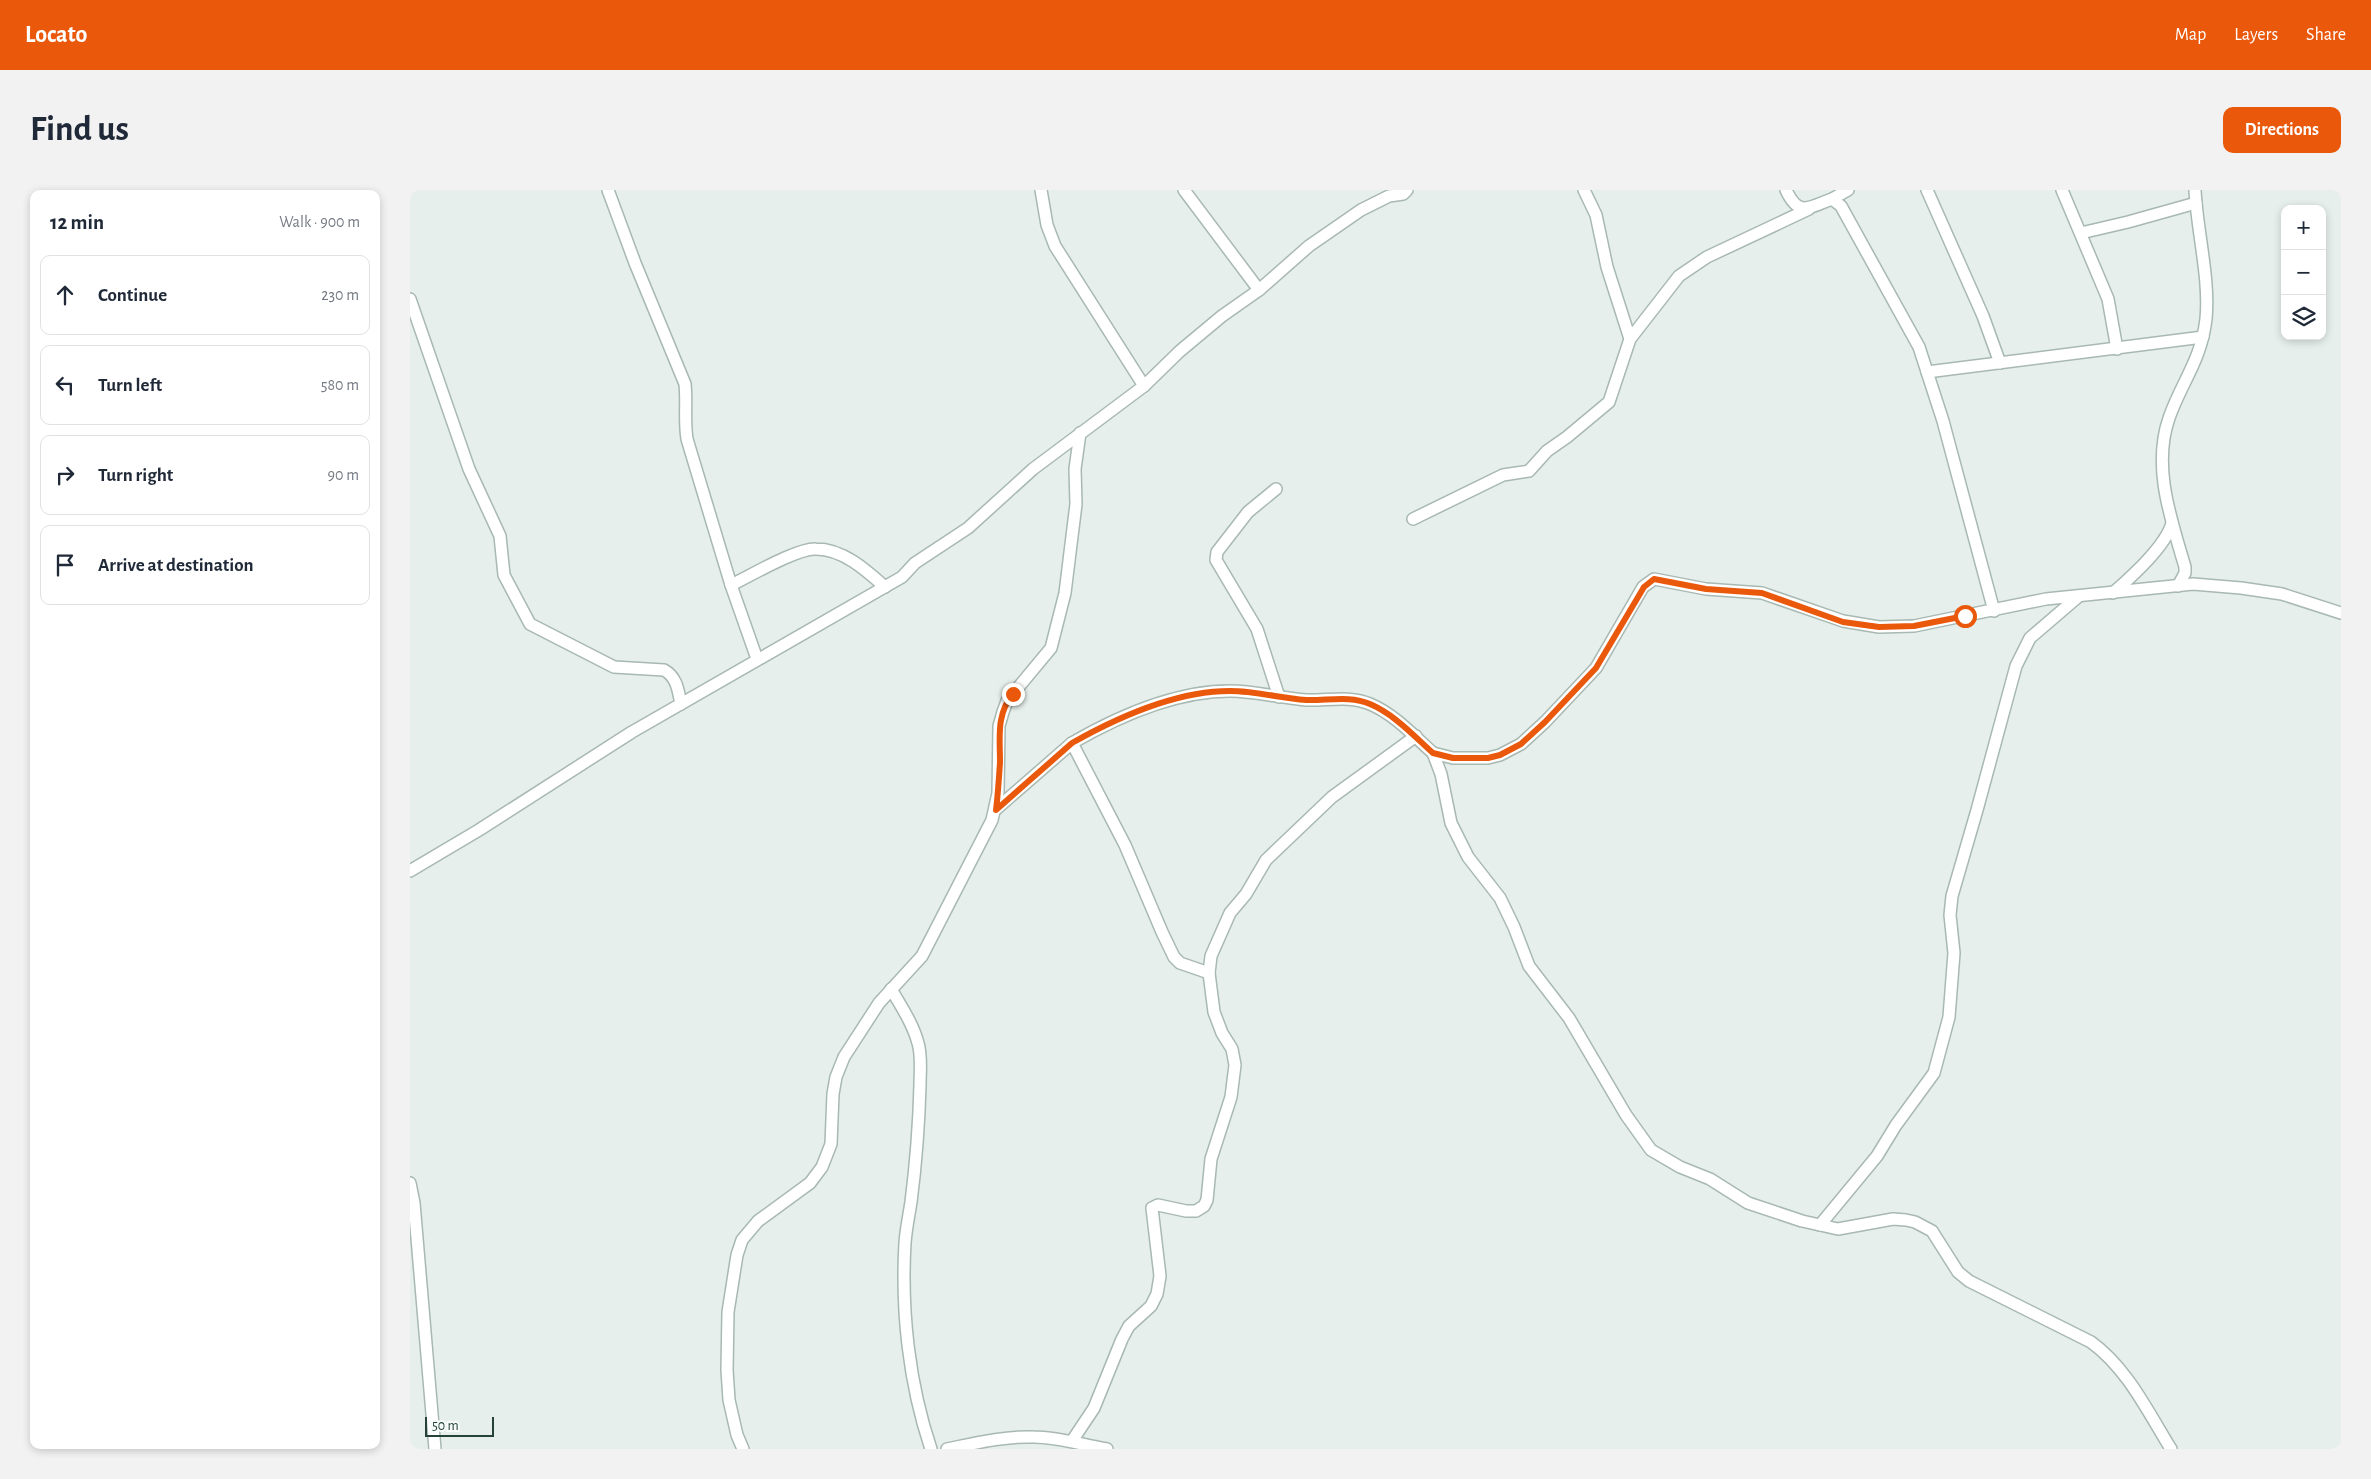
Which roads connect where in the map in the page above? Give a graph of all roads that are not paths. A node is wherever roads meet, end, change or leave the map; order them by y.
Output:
1 (608, 190) edge
2 (1041, 190) edge
3 (1184, 190) edge
4 (1407, 190) edge
5 (1584, 190) edge
6 (1786, 190) edge
7 (1848, 190) edge
8 (1927, 190) edge
9 (2062, 190) edge
10 (2195, 190) edge
11 (1832, 199) junction
12 (2196, 203) junction
13 (1808, 209) junction
14 (2081, 233) junction
15 (1259, 290) junction
16 (410, 299) edge
17 (2203, 337) junction
18 (1630, 339) junction
19 (2117, 349) junction
20 (2000, 363) junction
21 (1928, 372) junction
22 (1144, 386) junction
23 (1080, 433) junction
24 (1276, 489) dead end
25 (1414, 520) dead end
26 (2172, 523) junction
27 (2185, 573) junction
28 (2193, 584) junction
29 (731, 585) junction
30 (2178, 586) junction
31 (885, 587) junction
32 (2113, 593) junction
33 (2079, 596) junction
34 (1994, 611) junction
35 (2341, 613) edge
36 (757, 659) junction
37 (1279, 697) junction
38 (682, 704) junction
39 (1416, 736) junction
40 (1072, 743) junction
41 (1433, 753) junction
42 (1453, 758) junction
43 (1441, 774) junction
44 (996, 810) junction
45 (410, 871) edge
46 (1209, 973) junction
47 (891, 989) junction
48 (410, 1182) edge
49 (1820, 1225) junction
50 (1072, 1441) junction
51 (435, 1449) edge
52 (743, 1449) edge
53 (931, 1449) edge
54 (947, 1449) edge
55 (1106, 1449) edge
56 (2171, 1449) edge

1 - 29 street
2 - 22 street
3 - 15 street
4 - 15 street
5 - 18 street
6 - 13 street
7 - 11 street
8 - 20 street
9 - 14 street
10 - 12 street
11 - 13 street
11 - 21 street
12 - 14 street
12 - 17 street
13 - 18 street
14 - 19 street
15 - 22 street
16 - 38 street
17 - 19 street
17 - 26 street
18 - 25 street
19 - 20 street
20 - 21 street
21 - 34 street
22 - 23 street
23 - 31 street
23 - 44 street
24 - 37 street
26 - 27 street
26 - 32 street
27 - 28 street
27 - 30 street
28 - 30 street
28 - 35 street
29 - 31 street
29 - 36 street
30 - 32 street
31 - 36 street
32 - 33 street
33 - 34 street
33 - 49 street
34 - 42 street
36 - 38 street
37 - 39 street
37 - 40 street
38 - 45 street
39 - 41 street
39 - 46 street
40 - 44 street
40 - 46 street
41 - 42 street
41 - 43 street
42 - 43 street
43 - 49 street
44 - 47 street
46 - 50 street
47 - 52 street
47 - 53 street
48 - 51 street
49 - 56 street
50 - 54 street
50 - 55 street

